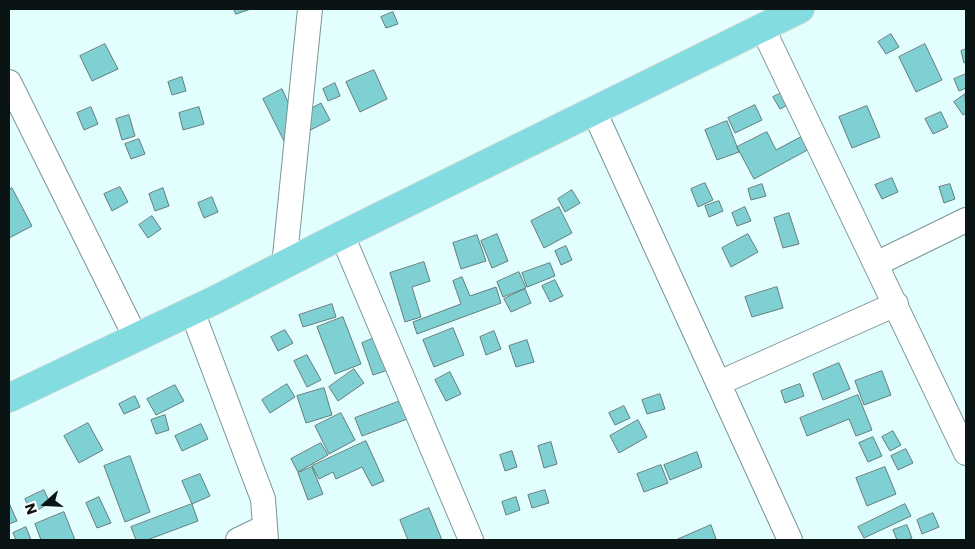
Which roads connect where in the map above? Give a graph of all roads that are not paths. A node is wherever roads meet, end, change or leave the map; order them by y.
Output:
1 (310, 9) edge
2 (800, 9) edge
3 (762, 27) junction
4 (9, 82) edge
5 (594, 111) junction
6 (966, 220) edge
7 (342, 235) junction
8 (876, 264) junction
9 (284, 266) junction
10 (896, 304) junction
11 (192, 311) junction
12 (136, 338) junction
13 (719, 383) junction
14 (9, 398) edge
15 (964, 440) edge
16 (266, 534) edge
17 (238, 540) edge
18 (472, 540) edge
19 (790, 540) edge

1 - 9 street
2 - 3 main road
3 - 5 main road
3 - 8 street
4 - 12 street
5 - 7 main road
5 - 13 street
6 - 8 street
7 - 9 main road
7 - 18 street
8 - 10 street
9 - 11 main road
10 - 13 street
10 - 15 street
11 - 12 main road
11 - 16 street
12 - 14 main road
13 - 19 street
16 - 17 street

